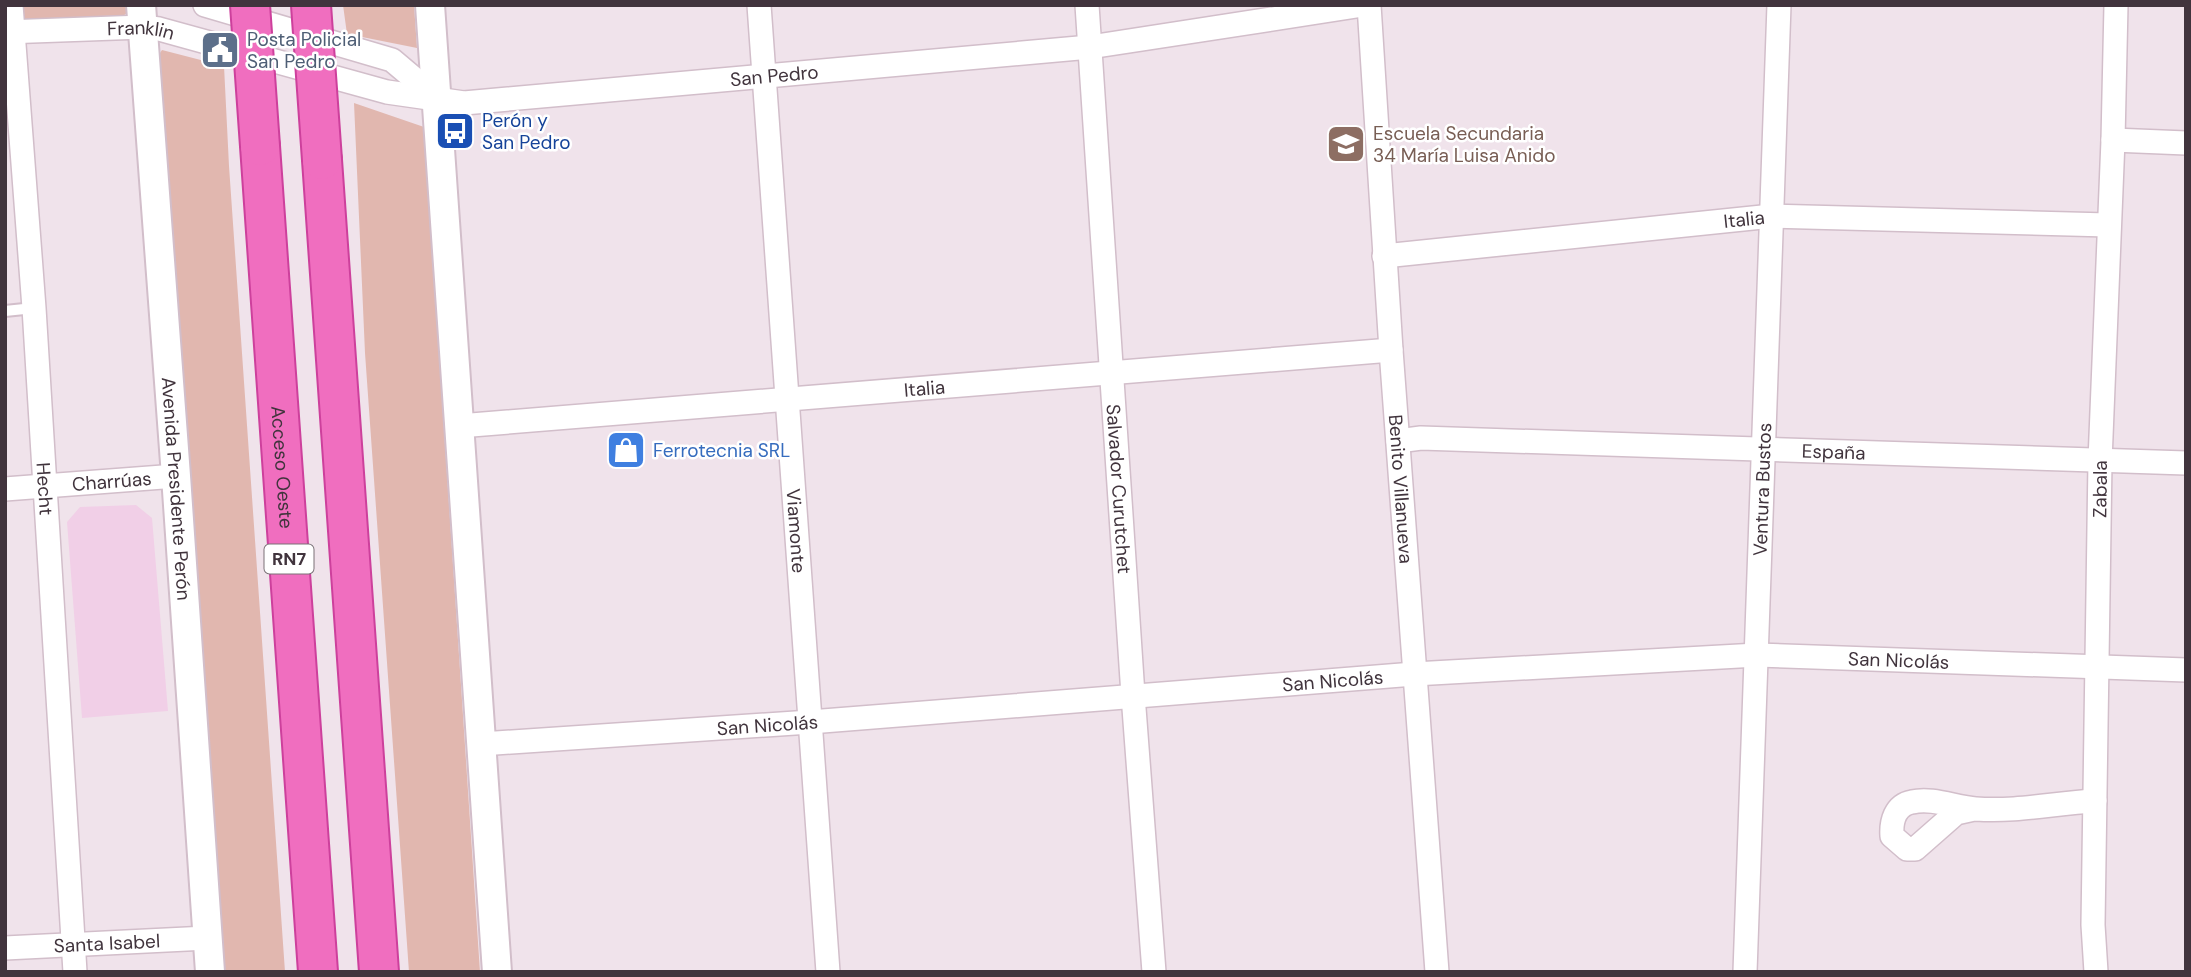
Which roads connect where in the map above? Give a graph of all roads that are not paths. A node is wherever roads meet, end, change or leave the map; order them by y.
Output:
1 (11, 5) edge
2 (205, 5) edge
3 (250, 5) edge
4 (312, 5) edge
5 (430, 5) edge
6 (758, 5) edge
7 (1087, 5) edge
8 (1363, 5) edge
9 (1369, 5) edge
10 (1779, 5) edge
11 (2116, 5) edge
12 (142, 16) edge
13 (9, 32) edge
14 (1090, 47) junction
15 (763, 76) junction
16 (437, 97) junction
17 (2113, 140) junction
18 (2186, 143) edge
19 (1772, 216) junction
20 (2108, 225) junction
21 (1384, 256) junction
22 (34, 308) junction
23 (5, 311) edge
24 (1391, 350) junction
25 (1111, 372) junction
26 (786, 400) junction
27 (459, 426) junction
28 (1398, 441) junction
29 (1763, 449) junction
30 (2100, 461) junction
31 (2186, 463) edge
32 (176, 476) junction
33 (46, 488) junction
34 (5, 489) edge
35 (1757, 656) junction
36 (2097, 665) junction
37 (2186, 670) edge
38 (1414, 674) junction
39 (1132, 695) junction
40 (810, 722) junction
41 (481, 744) junction
42 (2095, 800) junction
43 (1974, 810) dead end
44 (207, 938) junction
45 (74, 944) junction
46 (5, 948) edge
47 (75, 972) edge
48 (210, 972) edge
49 (317, 972) edge
50 (379, 972) edge
51 (497, 972) edge
52 (828, 972) edge
53 (1154, 972) edge
54 (1437, 972) edge
55 (1745, 972) edge
56 (2095, 972) edge

1 - 13 street, Hecht
2 - 16 street
3 - 49 highway, Acceso Oeste / RN7, bridge
4 - 50 highway, bridge
5 - 16 street
6 - 15 street, Viamonte
7 - 14 street, Salvador Curutchet
8 - 14 street, San Pedro
9 - 21 street, Benito Villanueva
10 - 19 street, Ventura Bustos
11 - 17 street, Zabala
12 - 13 street, Franklin
12 - 16 street, Franklin
12 - 32 street, Avenida Presidente Perón
13 - 22 street, Hecht
14 - 15 street, San Pedro
14 - 25 street, Salvador Curutchet
15 - 16 street, San Pedro
15 - 26 street, Viamonte
16 - 27 street
17 - 18 street
17 - 20 street, Zabala
19 - 20 street, Italia
19 - 21 street, Italia
19 - 29 street, Ventura Bustos
20 - 30 street, Zabala
21 - 24 street, Benito Villanueva
22 - 23 lane
22 - 33 street, Hecht
24 - 25 street, Italia
24 - 28 street, Benito Villanueva
25 - 26 street, Italia
25 - 39 street, Salvador Curutchet
26 - 27 street, Italia
26 - 40 street, Viamonte
27 - 41 street
28 - 29 street, España
28 - 38 street, Benito Villanueva
29 - 30 street, España
29 - 35 street, Ventura Bustos
30 - 31 street, España
30 - 36 street, Zabala
32 - 33 street, Charrúas
32 - 44 street, Avenida Presidente Perón
33 - 34 street, Charrúas
33 - 45 street, Hecht
35 - 36 street, San Nicolás
35 - 38 street, San Nicolás
35 - 55 street, Ventura Bustos
36 - 37 street, San Nicolás
36 - 42 street, Zabala
38 - 39 street, San Nicolás
38 - 54 street, Benito Villanueva
39 - 40 street, San Nicolás
39 - 53 street, Salvador Curutchet
40 - 41 street, San Nicolás
40 - 52 street, Viamonte
41 - 51 street
42 - 43 street
42 - 56 street, Zabala
44 - 45 street, Santa Isabel
44 - 48 street, Avenida Presidente Perón
45 - 46 street, Santa Isabel
45 - 47 street, Hecht

